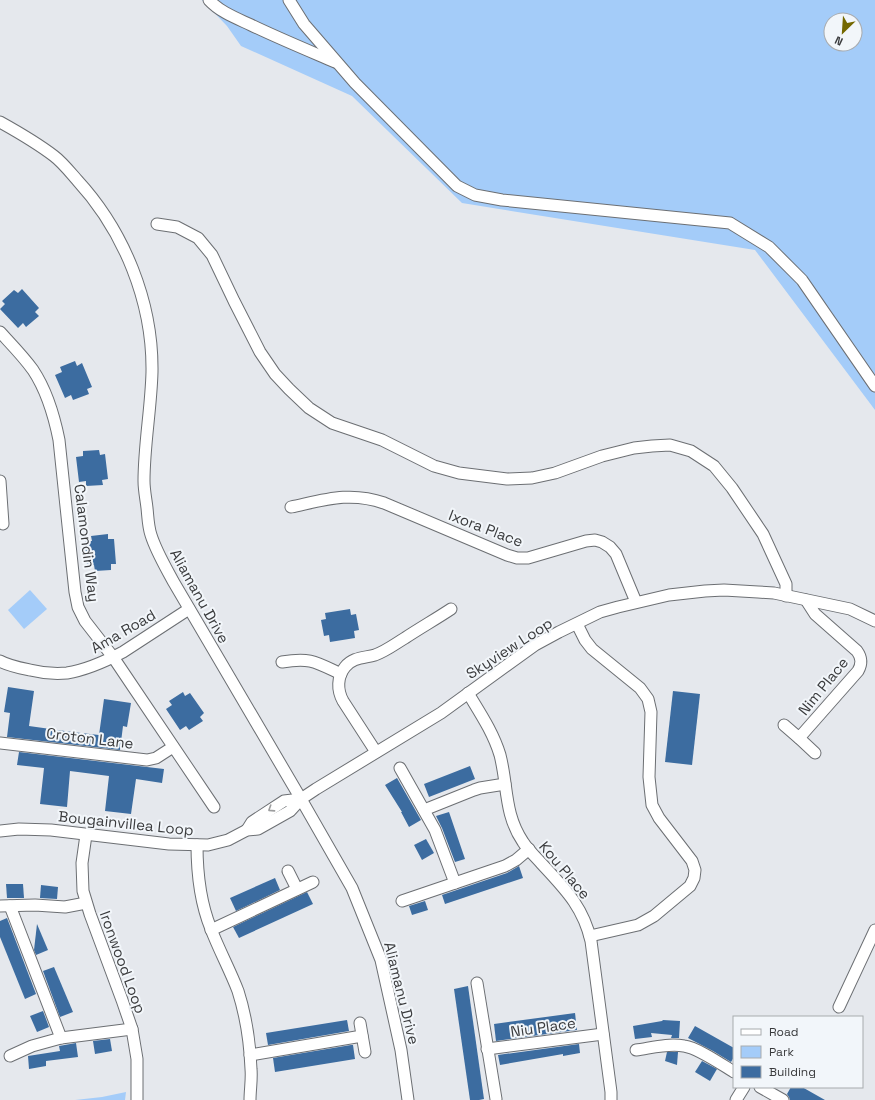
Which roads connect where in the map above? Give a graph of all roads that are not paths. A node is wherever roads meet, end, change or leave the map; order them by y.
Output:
1 (209, 0) edge
2 (289, 0) edge
3 (337, 63) junction
4 (0, 122) edge
5 (157, 224) dead end
6 (0, 332) edge
7 (875, 386) edge
8 (0, 489) edge
9 (291, 507) dead end
10 (3, 524) dead end
11 (786, 596) junction
12 (806, 600) junction
13 (636, 602) junction
14 (189, 609) junction
15 (451, 609) dead end
16 (875, 621) edge
17 (577, 624) junction
18 (113, 658) junction
19 (0, 661) edge
20 (282, 662) dead end
21 (341, 674) junction
22 (468, 693) junction
23 (784, 725) dead end
24 (800, 738) junction
25 (0, 743) edge
26 (173, 747) junction
27 (376, 752) junction
28 (815, 753) dead end
29 (400, 768) dead end
30 (505, 784) junction
31 (301, 799) junction
32 (214, 807) dead end
33 (424, 810) junction
34 (0, 831) edge
35 (86, 835) junction
36 (197, 845) junction
37 (529, 849) junction
38 (288, 871) dead end
39 (313, 882) dead end
40 (455, 883) junction
41 (297, 889) junction
42 (402, 901) dead end
43 (86, 903) junction
44 (5, 906) edge
45 (211, 930) junction
46 (875, 930) edge
47 (590, 936) junction
48 (872, 943) edge
49 (477, 983) dead end
50 (839, 1007) dead end
51 (360, 1024) dead end
52 (132, 1029) junction
53 (603, 1034) junction
54 (362, 1036) junction
55 (61, 1038) junction
56 (487, 1049) junction
57 (636, 1050) dead end
58 (365, 1052) dead end
59 (250, 1055) junction
60 (10, 1056) dead end
61 (733, 1071) edge
62 (743, 1088) edge
63 (762, 1088) edge
64 (496, 1099) dead end
65 (136, 1100) edge
66 (250, 1100) edge
67 (408, 1100) edge
68 (611, 1100) edge
69 (736, 1100) edge
70 (783, 1100) edge

1 - 3 street
2 - 3 street
3 - 7 street
4 - 14 street, Aliamanu Drive
5 - 11 street
6 - 18 street, Calamondin Way
8 - 10 street
9 - 13 street, Ixora Place
11 - 12 street, Skyview Loop
11 - 13 street, Skyview Loop
12 - 16 street, Skyview Loop
12 - 24 street, Nim Place
13 - 17 street, Skyview Loop
14 - 18 street, Ama Road
14 - 31 street, Aliamanu Drive
15 - 21 street
17 - 22 street, Skyview Loop
17 - 47 street
18 - 19 street, Ama Road
18 - 26 street, Calamondin Way
20 - 21 street
21 - 27 street
22 - 27 street, Skyview Loop
22 - 30 street, Kou Place
23 - 24 street, Nim Place
24 - 28 street, Nim Place
25 - 26 street, Croton Lane
26 - 32 street, Calamondin Way
27 - 31 street, Skyview Loop
29 - 33 street
30 - 33 street
30 - 37 street, Kou Place
31 - 36 street, Bougainvillea Loop
31 - 67 street, Aliamanu Drive
33 - 40 street
34 - 35 street, Bougainvillea Loop
35 - 36 street, Bougainvillea Loop
35 - 43 street, Ironwood Loop
36 - 45 street
37 - 40 street
37 - 47 street, Kou Place
38 - 41 street
39 - 41 street
40 - 42 street
41 - 45 street
43 - 44 street
43 - 52 street, Ironwood Loop
44 - 55 street
45 - 59 street
46 - 48 street
47 - 53 street, Kou Place
48 - 50 street
49 - 56 street
51 - 54 street
52 - 55 street
52 - 65 street, Ironwood Loop
53 - 56 street, Niu Place
53 - 68 street, Kou Place
54 - 58 street
54 - 59 street
55 - 60 street
56 - 64 street
57 - 61 street
59 - 66 street
62 - 69 street
63 - 70 street

